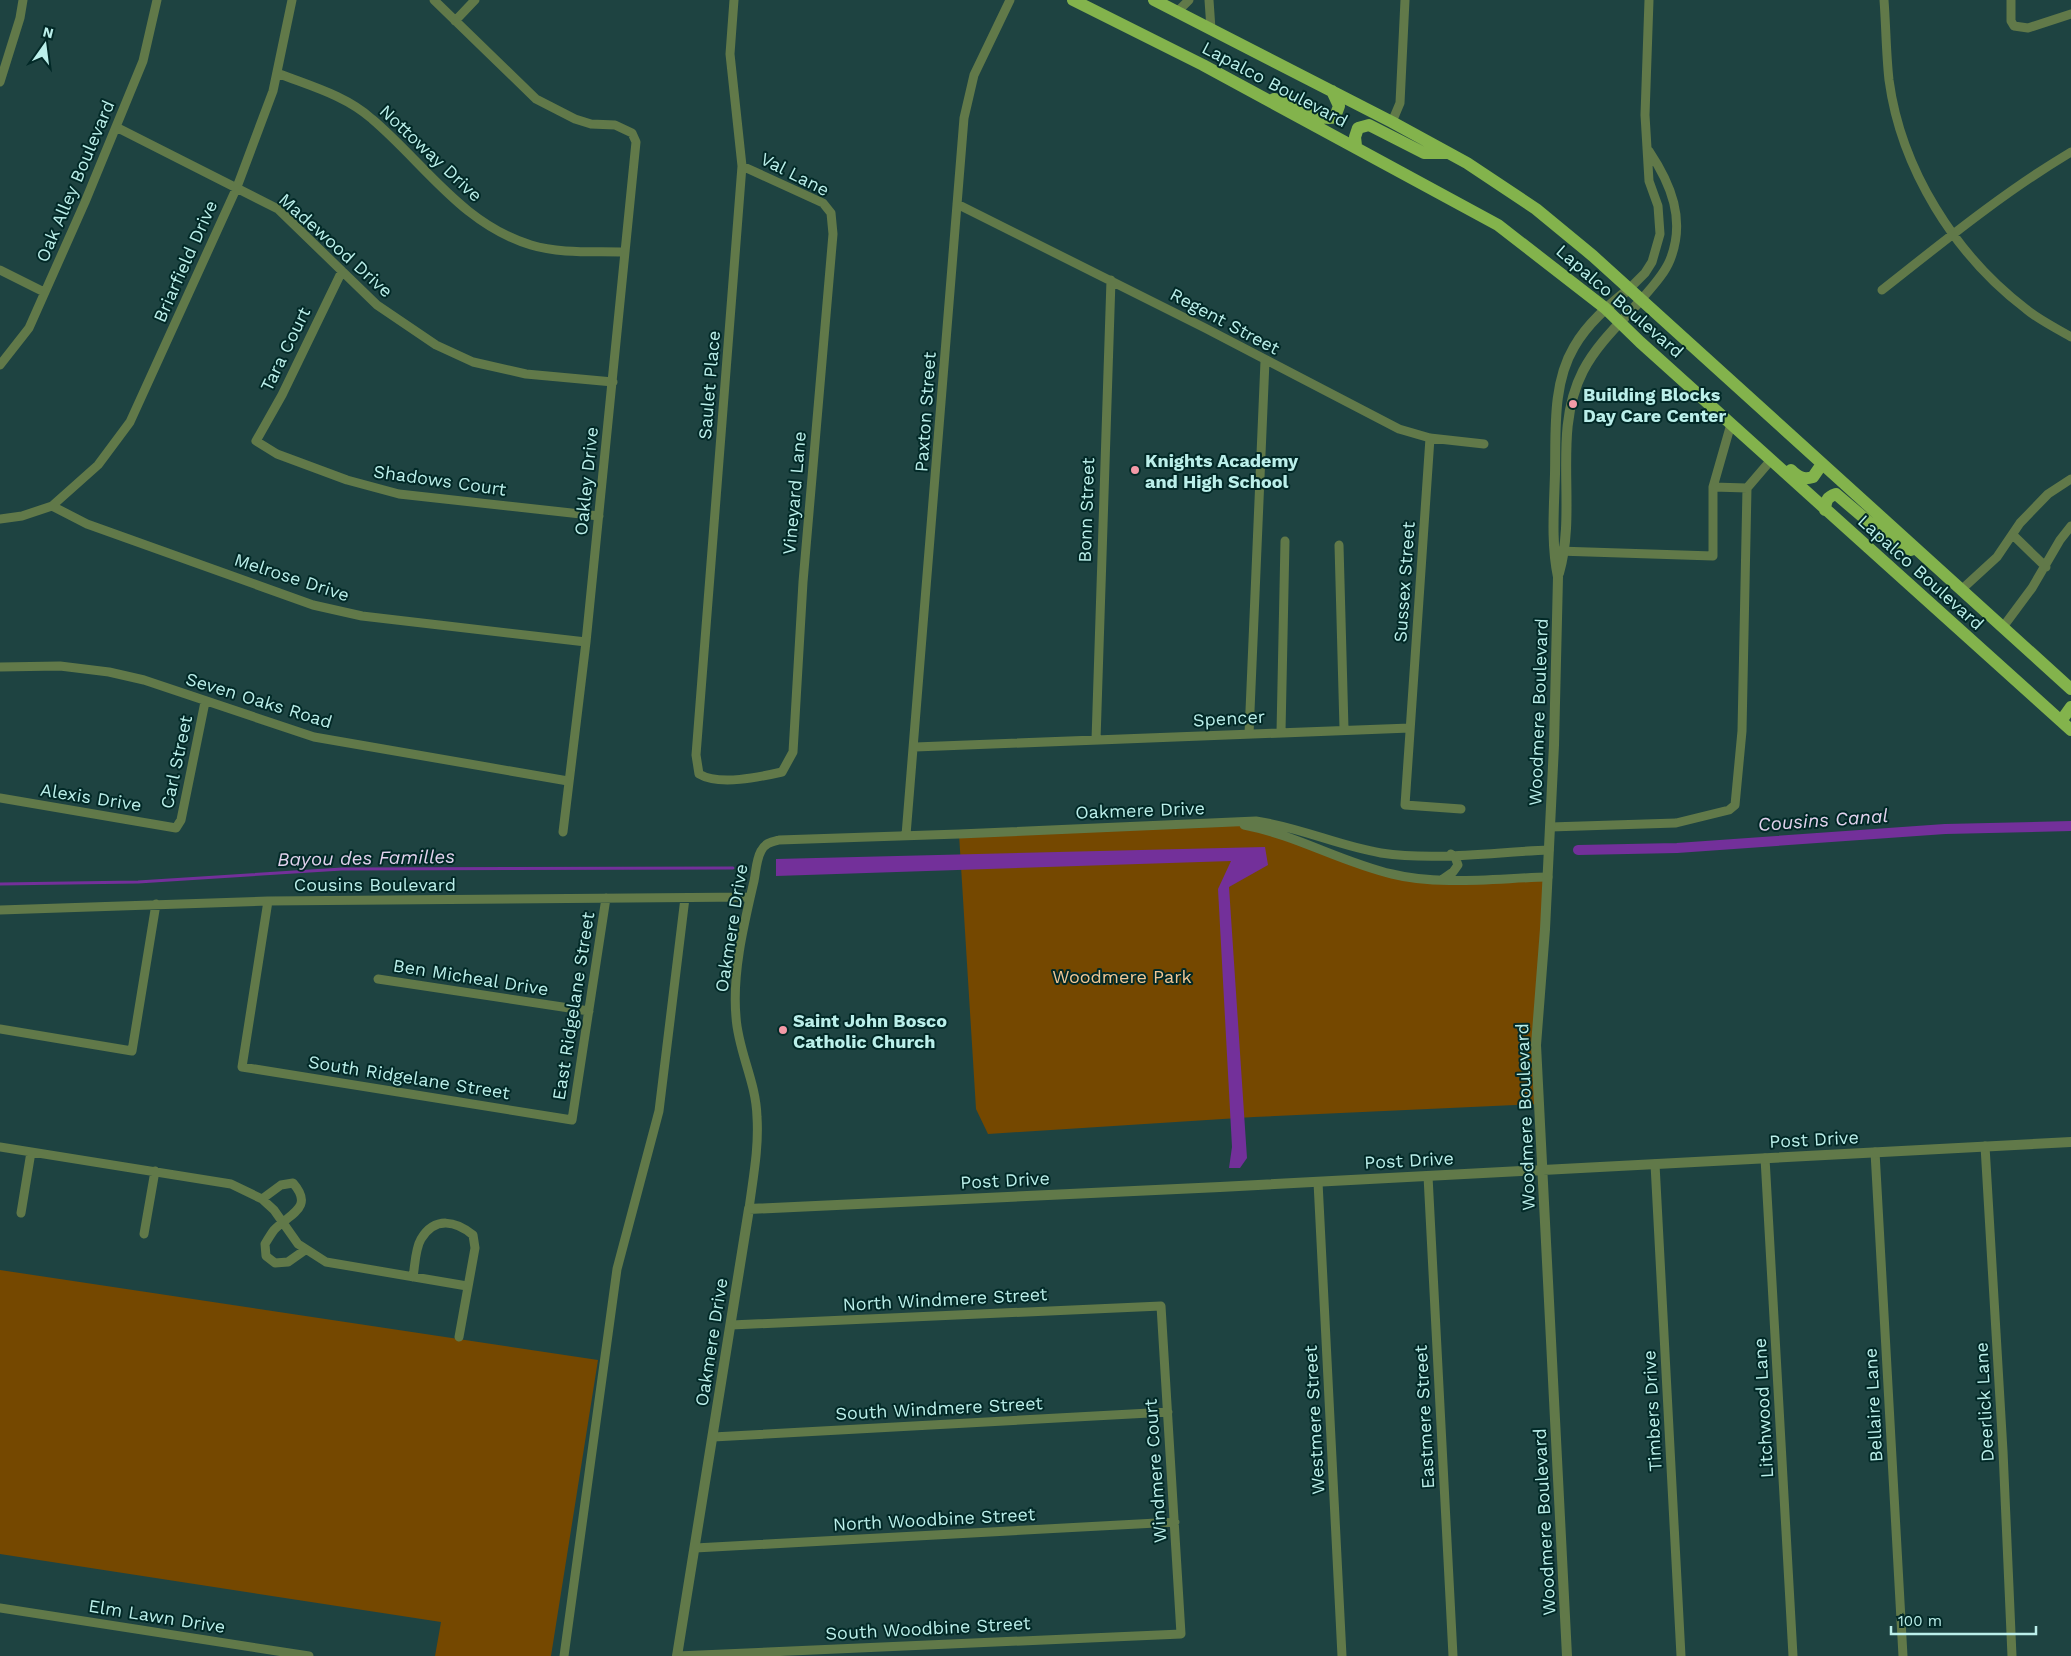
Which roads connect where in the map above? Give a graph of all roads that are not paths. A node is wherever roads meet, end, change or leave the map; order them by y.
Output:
1 (23, 0) edge
2 (157, 0) edge
3 (292, 0) edge
4 (434, 0) edge
5 (475, 0) edge
6 (734, 0) edge
7 (1010, 0) edge
8 (1074, 0) edge
9 (1154, 0) edge
10 (1189, 0) edge
11 (1209, 0) edge
12 (1405, 0) edge
13 (1649, 0) edge
14 (1884, 0) edge
15 (2011, 0) edge
16 (1178, 12) junction
17 (2071, 14) edge
18 (455, 21) junction
19 (1211, 29) junction
20 (277, 73) junction
21 (0, 82) edge
22 (1332, 91) junction
23 (1260, 95) junction
24 (1392, 122) junction
25 (116, 127) junction
26 (1356, 146) junction
27 (1649, 151) junction
28 (2071, 152) edge
29 (1450, 153) junction
30 (742, 166) junction
31 (237, 186) junction
32 (957, 204) junction
33 (831, 214) joint
34 (1952, 235) junction
35 (625, 252) junction
36 (0, 270) edge
37 (342, 271) junction
38 (1111, 280) junction
39 (1628, 289) junction
40 (1882, 290) dead end
41 (44, 292) junction
42 (1641, 300) junction
43 (1606, 308) junction
44 (1621, 322) junction
45 (2071, 337) edge
46 (1265, 360) junction
47 (0, 365) edge
48 (613, 382) junction
49 (1704, 399) junction
50 (1731, 424) junction
51 (1430, 438) junction
52 (256, 441) joint
53 (1484, 444) dead end
54 (1771, 460) junction
55 (1822, 464) junction
56 (2071, 479) edge
57 (1713, 487) junction
58 (1747, 488) junction
59 (52, 506) junction
60 (1825, 510) junction
61 (599, 516) junction
62 (0, 519) edge
63 (2071, 526) edge
64 (2013, 535) junction
65 (1285, 541) dead end
66 (1339, 545) dead end
67 (1553, 551) junction
68 (1565, 551) junction
69 (1922, 555) junction
70 (2046, 567) junction
71 (1558, 577) junction
72 (1962, 590) junction
73 (2003, 627) junction
74 (586, 642) junction
75 (0, 666) edge
76 (2071, 689) edge
77 (205, 702) junction
78 (2071, 707) edge
79 (2061, 721) junction
80 (1410, 728) junction
81 (1344, 729) junction
82 (2071, 730) edge
83 (1281, 732) junction
84 (1249, 734) junction
85 (1096, 740) junction
86 (915, 747) junction
87 (782, 772) joint
88 (568, 781) junction
89 (0, 798) edge
90 (1461, 809) dead end
91 (1231, 823) junction
92 (1550, 826) junction
93 (176, 828) joint
94 (563, 832) dead end
95 (906, 835) junction
96 (1549, 850) junction
97 (1451, 854) junction
98 (1548, 877) junction
99 (1443, 880) junction
100 (750, 897) junction
101 (606, 898) junction
102 (685, 898) junction
103 (268, 901) junction
104 (156, 904) junction
105 (0, 910) edge
106 (378, 979) dead end
107 (589, 1011) junction
108 (0, 1029) edge
109 (572, 1120) joint
110 (2071, 1142) edge
111 (1985, 1146) junction
112 (0, 1147) edge
113 (31, 1152) junction
114 (1875, 1152) junction
115 (1765, 1158) junction
116 (1655, 1164) junction
117 (1541, 1170) junction
118 (155, 1171) junction
119 (1428, 1176) junction
120 (1318, 1182) junction
121 (262, 1200) junction
122 (749, 1209) junction
123 (21, 1213) dead end
124 (283, 1223) junction
125 (144, 1234) dead end
126 (305, 1250) junction
127 (413, 1277) junction
128 (468, 1286) junction
129 (1161, 1306) joint
130 (731, 1325) junction
131 (459, 1337) dead end
132 (1168, 1412) junction
133 (713, 1437) junction
134 (1175, 1522) junction
135 (695, 1548) junction
136 (0, 1608) edge
137 (1181, 1634) joint
138 (309, 1656) edge
139 (564, 1656) edge
140 (677, 1656) edge
141 (1342, 1656) edge
142 (1453, 1656) edge
143 (1567, 1656) edge
144 (1681, 1656) edge
145 (1793, 1656) edge
146 (1902, 1656) edge
147 (2012, 1656) edge

1 - 21 street
2 - 25 street, Oak Alley Boulevard
3 - 20 street, Briarfield Drive
4 - 18 street
5 - 18 street
6 - 30 street, Saulet Place
7 - 32 street, Paxton Street
8 - 23 main road, Lapalco Boulevard
9 - 16 main road, Lapalco Boulevard
10 - 16 street
11 - 19 street
12 - 24 street
13 - 27 street
14 - 34 street
15 - 17 street
16 - 19 main road, Lapalco Boulevard
18 - 35 street, Oakley Drive
19 - 22 main road, Lapalco Boulevard
20 - 31 street, Briarfield Drive
20 - 35 street, Nottoway Drive
22 - 23 main road
22 - 24 main road, Lapalco Boulevard
23 - 26 main road, Lapalco Boulevard
24 - 29 main road, Lapalco Boulevard
25 - 31 street, Madewood Drive
25 - 41 street, Oak Alley Boulevard
26 - 29 main road
26 - 43 main road, Lapalco Boulevard
27 - 39 street
27 - 42 street
28 - 34 street
29 - 39 main road, Lapalco Boulevard
30 - 33 street, Val Lane
30 - 87 street, Saulet Place
31 - 37 street, Madewood Drive
31 - 59 street, Briarfield Drive
32 - 38 street, Regent Street
32 - 86 street, Paxton Street
33 - 87 street, Vineyard Lane
34 - 40 street
34 - 45 street
35 - 48 street, Oakley Drive
36 - 41 street
37 - 48 street, Madewood Drive
37 - 52 street, Tara Court
38 - 46 street, Regent Street
38 - 85 street, Bonn Street
39 - 42 main road, Lapalco Boulevard
39 - 43 street, Woodmere Boulevard
41 - 47 street, Oak Alley Boulevard
42 - 44 street, Woodmere Boulevard
42 - 55 main road, Lapalco Boulevard
43 - 44 main road, Lapalco Boulevard
43 - 67 street, Woodmere Boulevard
44 - 49 main road, Lapalco Boulevard
44 - 68 street, Woodmere Boulevard
46 - 51 street, Regent Street
46 - 84 street
48 - 61 street, Oakley Drive
49 - 50 main road, Lapalco Boulevard
49 - 55 main road
50 - 54 main road, Lapalco Boulevard
50 - 57 street
51 - 53 street, Regent Street
51 - 80 street, Sussex Street
52 - 61 street, Shadows Court
54 - 58 street
54 - 60 main road, Lapalco Boulevard
55 - 69 main road, Lapalco Boulevard
56 - 64 street
57 - 58 street
57 - 68 street
58 - 92 street
59 - 62 street
59 - 74 street, Melrose Drive
60 - 69 main road
60 - 79 main road, Lapalco Boulevard
61 - 74 street, Oakley Drive
63 - 70 street
64 - 70 street
64 - 72 street
65 - 83 street
66 - 81 street
67 - 68 street
67 - 71 street, Woodmere Boulevard
68 - 71 street, Woodmere Boulevard
69 - 72 main road, Lapalco Boulevard
70 - 73 street
71 - 92 street, Woodmere Boulevard
72 - 73 main road, Lapalco Boulevard
73 - 76 main road, Lapalco Boulevard
74 - 88 street, Oakley Drive
75 - 77 street, Seven Oaks Road
77 - 88 street, Seven Oaks Road
77 - 93 street, Carl Street
78 - 79 main road
79 - 82 main road, Lapalco Boulevard
80 - 81 street, Spencer
80 - 90 street
81 - 83 street, Spencer
83 - 84 street, Spencer
84 - 85 street, Spencer
85 - 86 street, Spencer
86 - 95 street, Paxton Street
88 - 94 street, Oakley Drive
89 - 93 street, Alexis Drive
91 - 95 street, Oakmere Drive
91 - 97 street, Oakmere Drive
91 - 99 street, Oakmere Drive
92 - 96 street, Woodmere Boulevard
95 - 100 street, Oakmere Drive
96 - 97 street, Oakmere Drive
96 - 98 street, Woodmere Boulevard
97 - 99 street
98 - 99 street, Oakmere Drive
98 - 117 street, Woodmere Boulevard
100 - 102 street, Cousins Boulevard
100 - 122 street, Oakmere Drive
101 - 102 street, Cousins Boulevard
101 - 103 street, Cousins Boulevard
101 - 107 street, East Ridgelane Street
102 - 139 street
103 - 104 street, Cousins Boulevard
103 - 109 street, South Ridgelane Street
104 - 105 street, Cousins Boulevard
104 - 108 street
106 - 107 street, Ben Micheal Drive
107 - 109 street, East Ridgelane Street
110 - 111 street, Post Drive
111 - 114 street, Post Drive
111 - 147 street, Deerlick Lane
112 - 113 street
113 - 118 street
113 - 123 street
114 - 115 street, Post Drive
114 - 146 street, Bellaire Lane
115 - 116 street, Post Drive
115 - 145 street, Litchwood Lane
116 - 117 street, Post Drive
116 - 144 street, Timbers Drive
117 - 119 street, Post Drive
117 - 143 street, Woodmere Boulevard
118 - 121 street
118 - 125 street
119 - 120 street, Post Drive
119 - 142 street, Eastmere Street
120 - 122 street, Post Drive
120 - 141 street, Westmere Street
121 - 124 street
121 - 124 street
122 - 130 street, Oakmere Drive
124 - 126 street
124 - 126 street
126 - 127 street
127 - 128 street
127 - 128 street
128 - 131 street
129 - 130 street, North Windmere Street
129 - 132 street, Windmere Court
130 - 133 street, Oakmere Drive
132 - 133 street, South Windmere Street
132 - 134 street, Windmere Court
133 - 135 street, Oakmere Drive
134 - 135 street, North Woodbine Street
134 - 137 street, Windmere Court
135 - 140 street, Oakmere Drive
136 - 138 street, Elm Lawn Drive
137 - 140 street, South Woodbine Street

